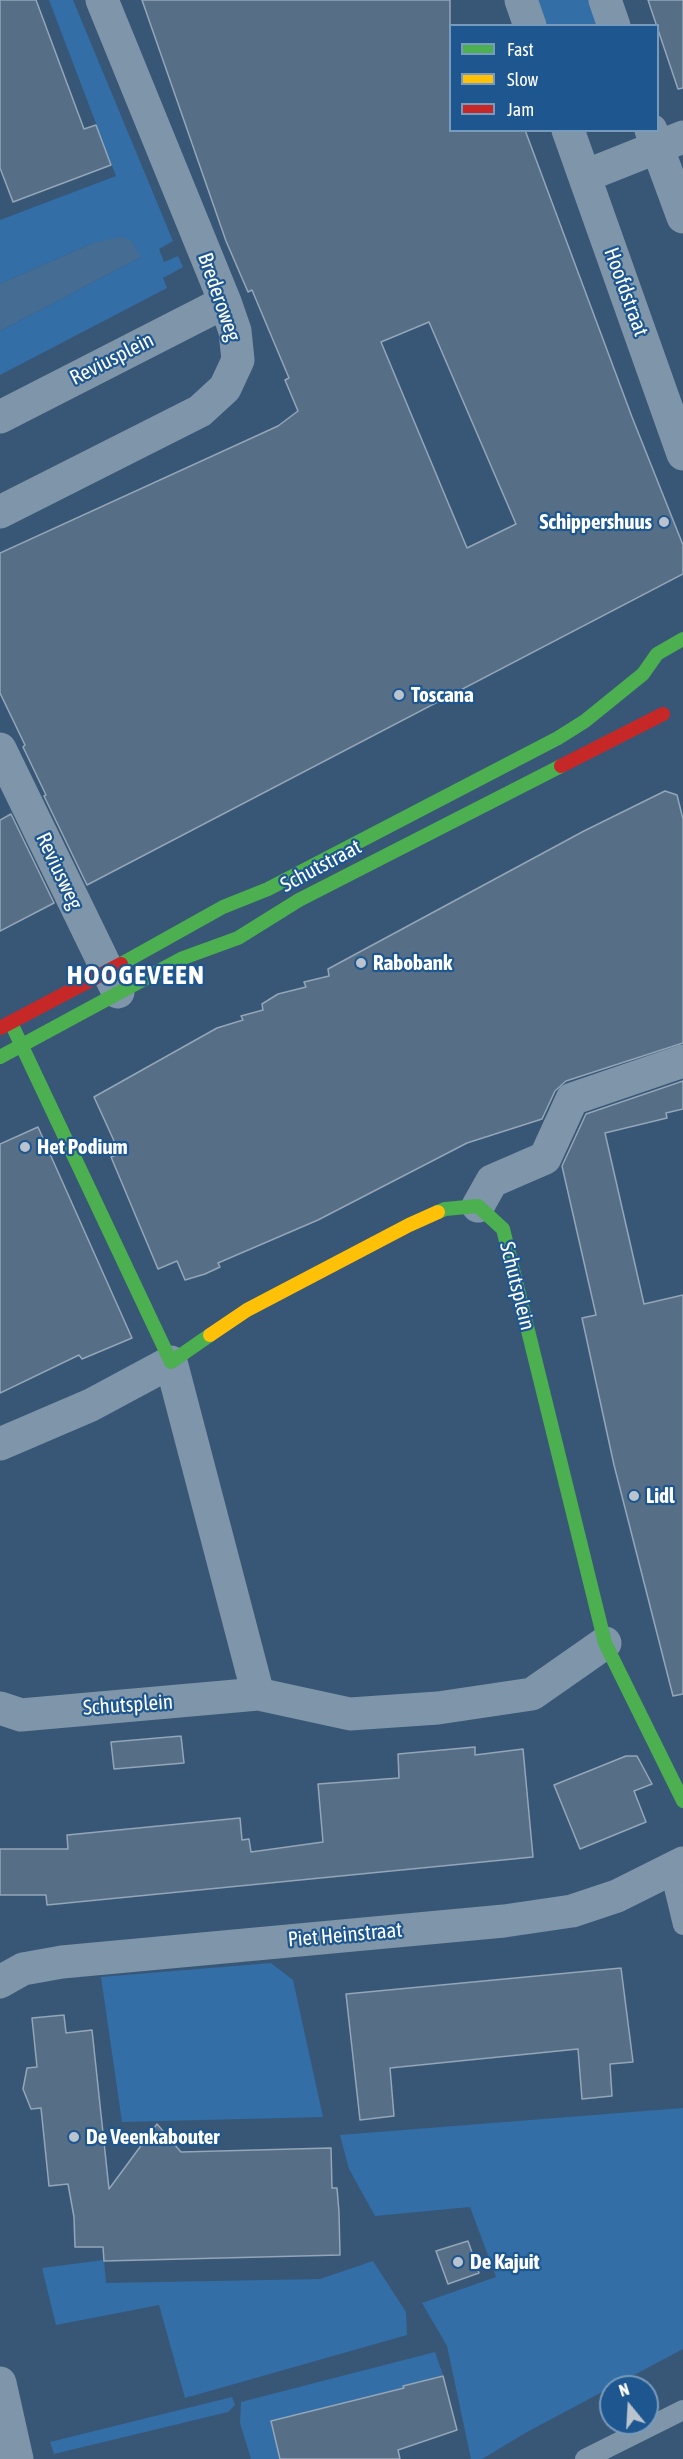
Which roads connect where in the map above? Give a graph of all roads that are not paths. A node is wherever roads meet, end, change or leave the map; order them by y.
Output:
1 (102, 0) edge
2 (521, 0) edge
3 (605, 0) edge
4 (529, 24) edge
5 (613, 24) edge
6 (569, 132) edge
7 (663, 138) edge
8 (585, 177) junction
9 (683, 217) edge
10 (225, 302) junction
11 (0, 417) edge
12 (683, 454) edge
13 (0, 512) edge
14 (683, 639) edge
15 (643, 674) junction
16 (0, 749) edge
17 (113, 982) junction
18 (5, 1025) edge
19 (22, 1046) junction
20 (0, 1058) edge
21 (683, 1061) edge
22 (478, 1206) junction
23 (171, 1362) junction
24 (0, 1444) edge
25 (605, 1643) junction
26 (258, 1694) junction
27 (0, 1708) edge
28 (683, 1802) edge
29 (677, 1867) edge
30 (683, 1925) edge
31 (0, 1982) edge
32 (0, 2383) edge
33 (683, 2410) edge
34 (17, 2459) edge
35 (585, 2459) edge

1 - 10 street, Brederoweg
2 - 4 street
3 - 5 street
6 - 8 street, Hoofdstraat
7 - 8 street
7 - 9 street
8 - 12 street, Hoofdstraat
10 - 11 street, Reviusplein
10 - 13 street, Brederoweg
14 - 15 main road, Schutstraat
15 - 17 main road, Schutstraat
15 - 17 main road, Schutstraat
16 - 17 street, Reviusweg
17 - 18 main road, Schutstraat
17 - 19 main road, Schutstraat
18 - 19 main road
19 - 20 main road, Schutstraat
19 - 23 main road
21 - 22 street
22 - 23 main road
22 - 25 main road, Schutsplein
23 - 24 street
23 - 26 street
25 - 26 street, Schutsplein
25 - 28 main road, Schutsplein
26 - 27 street, Schutsplein
29 - 30 lane
29 - 31 street, Piet Heinstraat
32 - 34 street
33 - 35 lane

